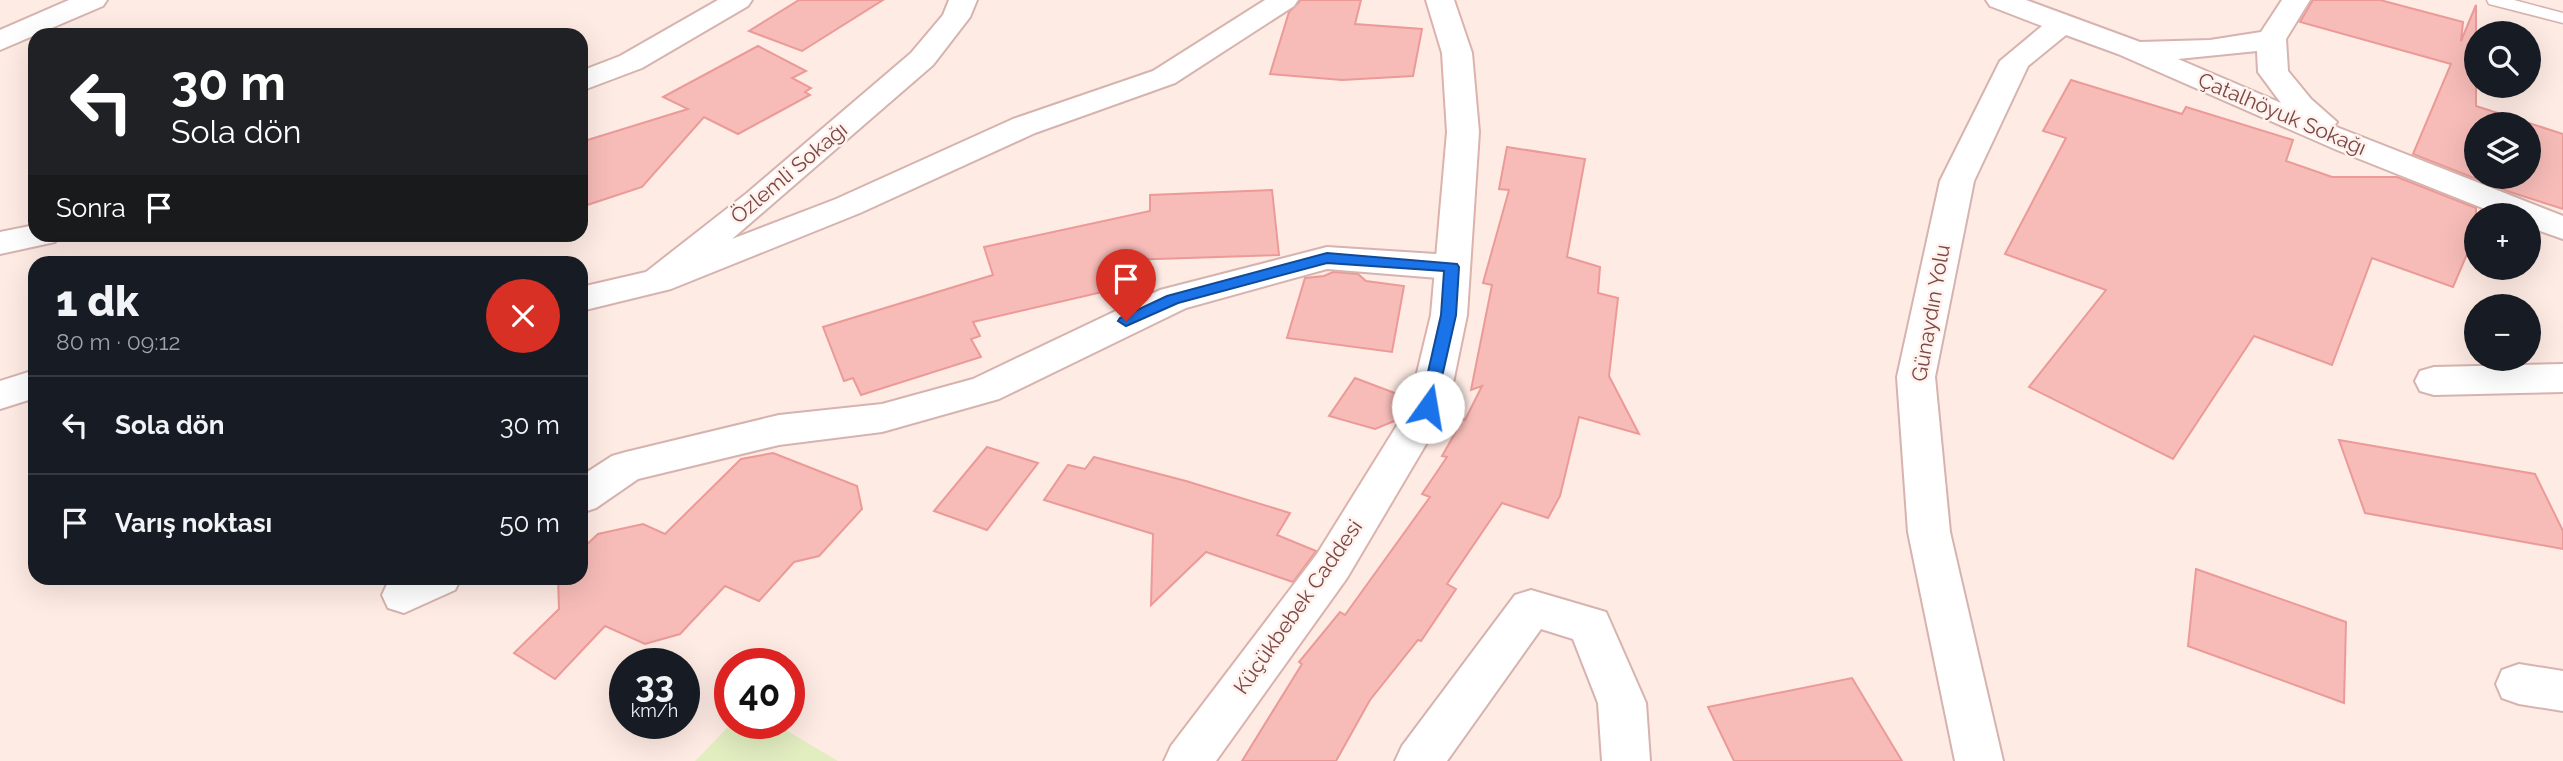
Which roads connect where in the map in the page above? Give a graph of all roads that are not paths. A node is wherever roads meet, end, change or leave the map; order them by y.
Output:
1 (93, 0) edge
2 (738, 0) edge
3 (964, 0) edge
4 (1284, 0) edge
5 (1440, 0) edge
6 (2000, 0) edge
7 (2296, 0) edge
8 (2495, 0) edge
9 (2563, 18) edge
10 (2063, 23) junction
11 (29, 28) edge
12 (28, 29) edge
13 (2271, 39) junction
14 (0, 41) edge
15 (2128, 48) junction
16 (588, 79) edge
17 (2348, 143) junction
18 (2563, 228) edge
19 (28, 237) edge
20 (0, 243) edge
21 (1451, 267) junction
22 (658, 281) junction
23 (588, 297) edge
24 (2563, 378) edge
25 (2434, 381) dead end
26 (28, 386) edge
27 (0, 395) edge
28 (588, 492) edge
29 (2519, 684) dead end
30 (2563, 691) edge
31 (1188, 761) edge
32 (1419, 761) edge
33 (1626, 761) edge
34 (1979, 761) edge

1 - 11 street
2 - 16 street
3 - 22 street, Özlemli Sokağı
4 - 22 street
5 - 21 street, Küçükbebek Caddesi
6 - 10 street, Çatalhöyuk Sokağı
7 - 13 street
8 - 9 lane
10 - 15 street, Çatalhöyuk Sokağı
10 - 34 street, Günaydın Yolu
12 - 14 street
13 - 15 street
13 - 17 street
15 - 17 street, Çatalhöyuk Sokağı
17 - 18 street, Çatalhöyuk Sokağı
19 - 20 street
21 - 28 street
21 - 31 street, Küçükbebek Caddesi
22 - 23 street, Özlemli Sokağı
24 - 25 street
26 - 27 street
29 - 30 street
32 - 33 street

